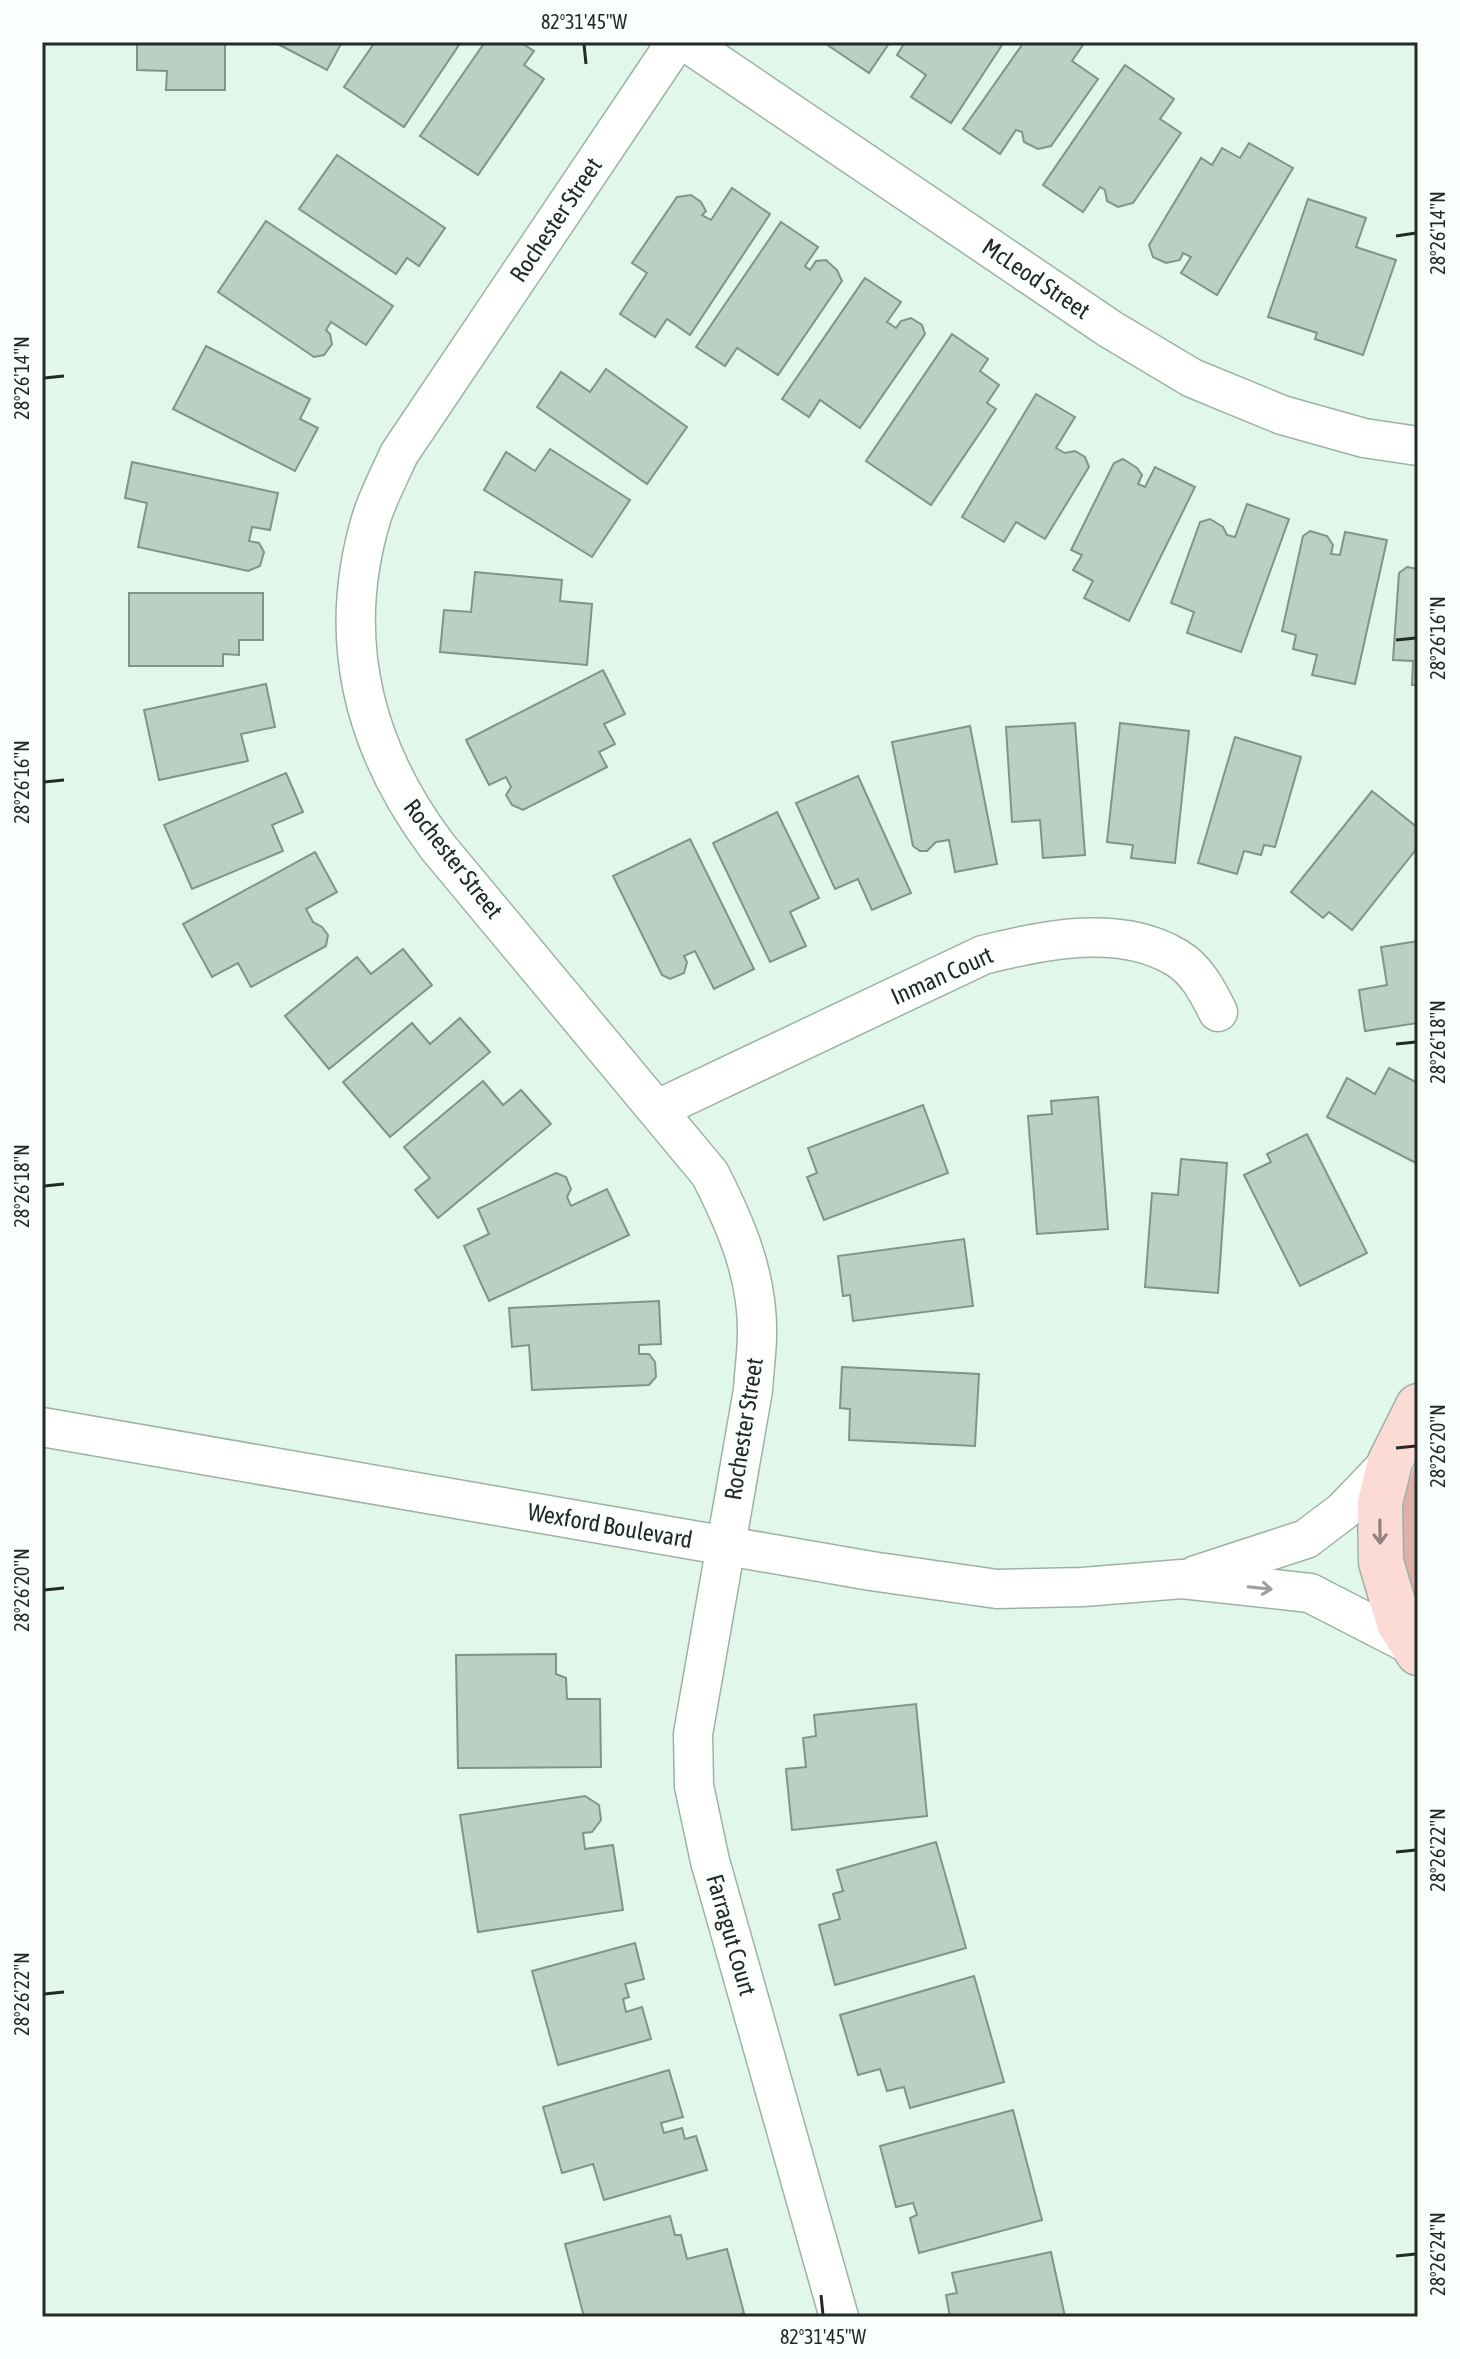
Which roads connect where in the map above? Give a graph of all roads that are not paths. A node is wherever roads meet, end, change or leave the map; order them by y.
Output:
1 (676, 42) edge
2 (686, 42) edge
3 (1418, 446) edge
4 (1218, 1012) dead end
5 (658, 1109) junction
6 (1418, 1406) edge
7 (42, 1427) edge
8 (1390, 1462) junction
9 (725, 1546) junction
10 (1182, 1579) junction
11 (1416, 1650) edge
12 (839, 2317) edge

1 - 5 street, Rochester Street
2 - 3 street, McLeod Street
4 - 5 street, Inman Court
5 - 9 street, Rochester Street
6 - 8 street
7 - 9 street, Wexford Boulevard
8 - 10 street, Wexford Boulevard
8 -> 11 street
9 - 10 street, Wexford Boulevard
9 - 12 street, Farragut Court
10 -> 11 street, Wexford Boulevard

